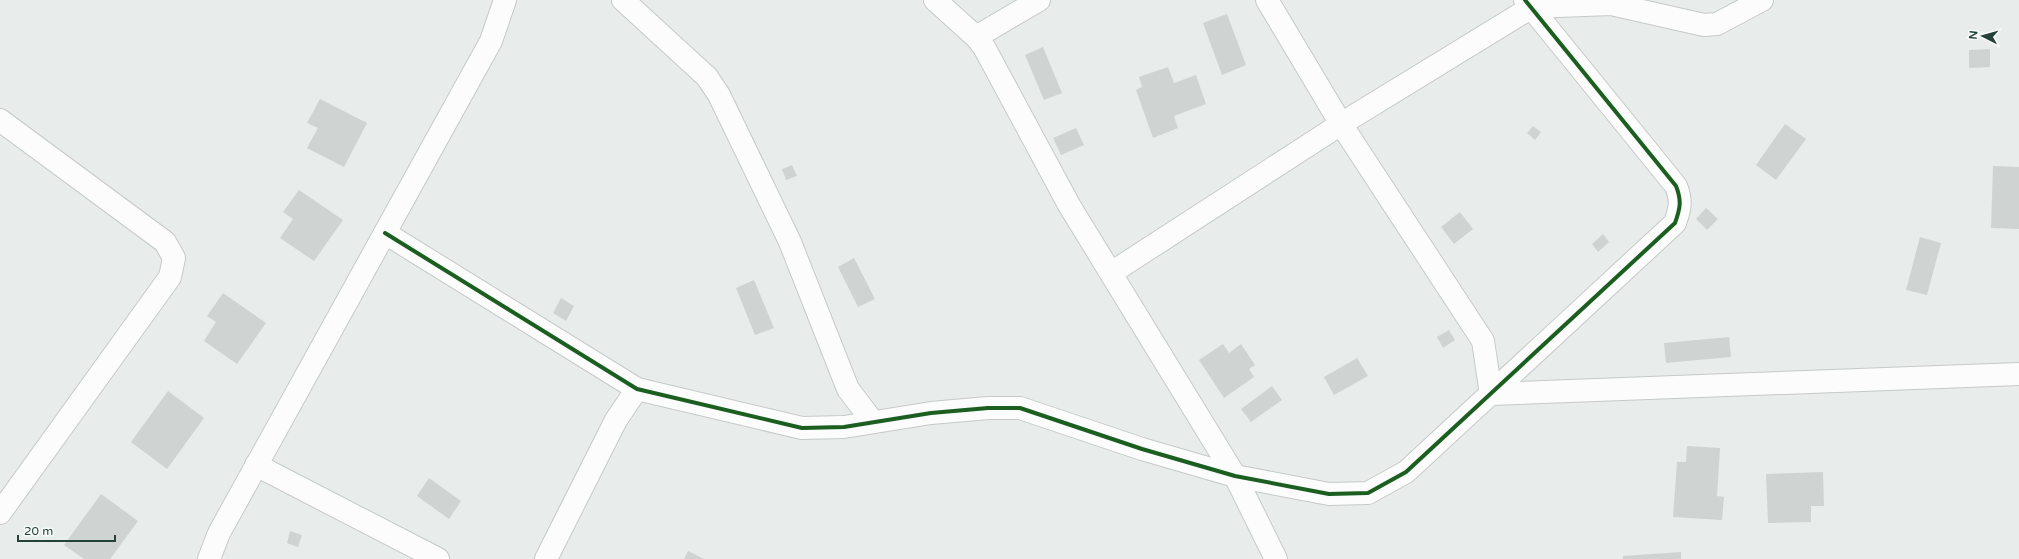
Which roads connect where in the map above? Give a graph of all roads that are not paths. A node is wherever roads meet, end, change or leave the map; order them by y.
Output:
1 (505, 0) edge
2 (623, 0) edge
3 (935, 0) edge
4 (1039, 0) edge
5 (1267, 0) edge
6 (1762, 0) edge
7 (1529, 3) edge
8 (976, 37) junction
9 (0, 120) edge
10 (1341, 124) junction
11 (385, 233) junction
12 (1111, 273) junction
13 (2019, 374) edge
14 (637, 389) junction
15 (1491, 394) junction
16 (873, 422) junction
17 (256, 464) junction
18 (1235, 476) junction
19 (0, 513) edge
20 (209, 559) edge
21 (438, 559) edge
22 (546, 559) edge
23 (1276, 559) edge

1 - 11 street
2 - 16 street
3 - 8 street
4 - 8 street
5 - 10 street
6 - 7 street
7 - 10 street
7 - 15 street
8 - 12 street
9 - 19 street
10 - 12 street
10 - 15 street
11 - 14 street
11 - 17 street
12 - 18 street
13 - 15 street
14 - 16 street
14 - 22 street
15 - 18 street
16 - 18 street
17 - 20 street
17 - 21 street
18 - 23 street

